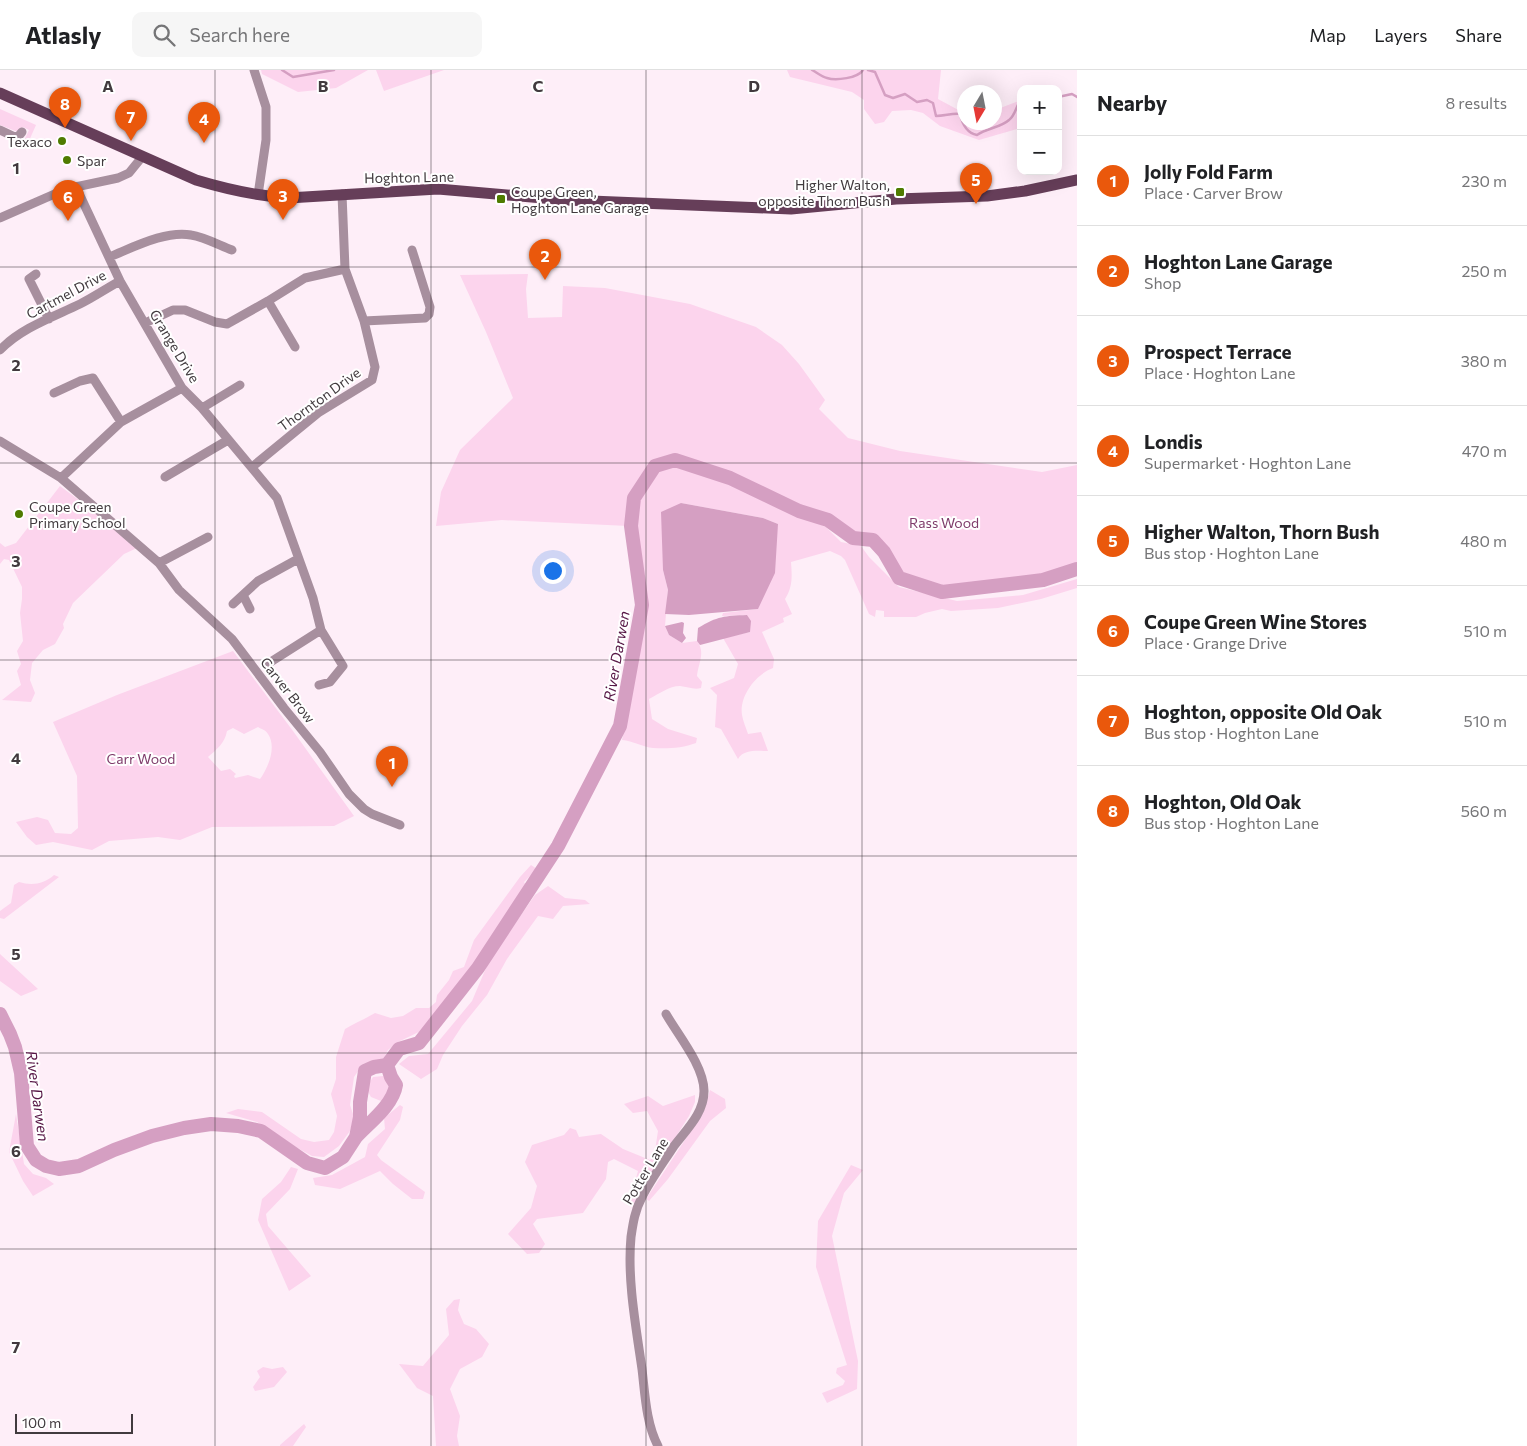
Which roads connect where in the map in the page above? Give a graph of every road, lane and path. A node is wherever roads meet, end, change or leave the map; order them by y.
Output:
1 (254, 70) edge
2 (0, 93) edge
3 (0, 130) edge
4 (22, 132) dead end
5 (142, 157) junction
6 (1077, 180) edge
7 (76, 187) junction
8 (342, 194) junction
9 (258, 195) junction
10 (0, 218) edge
11 (232, 250) dead end
12 (412, 250) dead end
13 (109, 256) junction
14 (345, 269) junction
15 (36, 274) dead end
16 (120, 281) junction
17 (268, 301) junction
18 (49, 319) junction
19 (364, 321) junction
20 (145, 323) junction
21 (295, 346) dead end
22 (1, 347) edge
23 (240, 385) dead end
24 (182, 388) junction
25 (54, 392) dead end
26 (202, 408) junction
27 (121, 422) junction
28 (228, 440) junction
29 (0, 441) edge
30 (252, 467) junction
31 (165, 477) dead end
32 (61, 478) junction
33 (208, 537) dead end
34 (298, 559) junction
35 (159, 563) junction
36 (243, 595) junction
37 (233, 604) dead end
38 (250, 608) dead end
39 (321, 630) junction
40 (269, 662) dead end
41 (319, 685) dead end
42 (400, 825) dead end
43 (666, 1014) dead end
44 (658, 1446) edge

1 - 9 street
2 - 5 main road, Hoghton Lane
3 - 4 street
5 - 7 street
5 - 9 main road, Hoghton Lane
6 - 8 main road, Hoghton Lane
7 - 10 street
7 - 13 street, Grange Drive
8 - 9 main road, Hoghton Lane
8 - 14 street, Thornton Drive
11 - 13 street
12 - 19 street
13 - 16 street, Grange Drive
14 - 17 street
14 - 19 street, Thornton Drive
15 - 18 street
16 - 18 street, Cartmel Drive
16 - 20 street, Grange Drive
17 - 20 street
17 - 21 street
18 - 22 street, Cartmel Drive
19 - 30 street, Thornton Drive
20 - 24 street, Grange Drive
23 - 26 street
24 - 26 street, Grange Drive
24 - 27 street
25 - 27 street
26 - 28 street, Grange Drive
27 - 32 street
28 - 30 street, Grange Drive
28 - 31 street
29 - 32 street, Carver Brow
30 - 34 street, Grange Drive
32 - 35 street, Carver Brow
33 - 35 street
34 - 36 street
34 - 39 street, Grange Drive
35 - 42 street, Carver Brow
36 - 37 street
36 - 38 street
39 - 40 street
39 - 41 street, Grange Drive
43 - 44 street, Potter Lane

